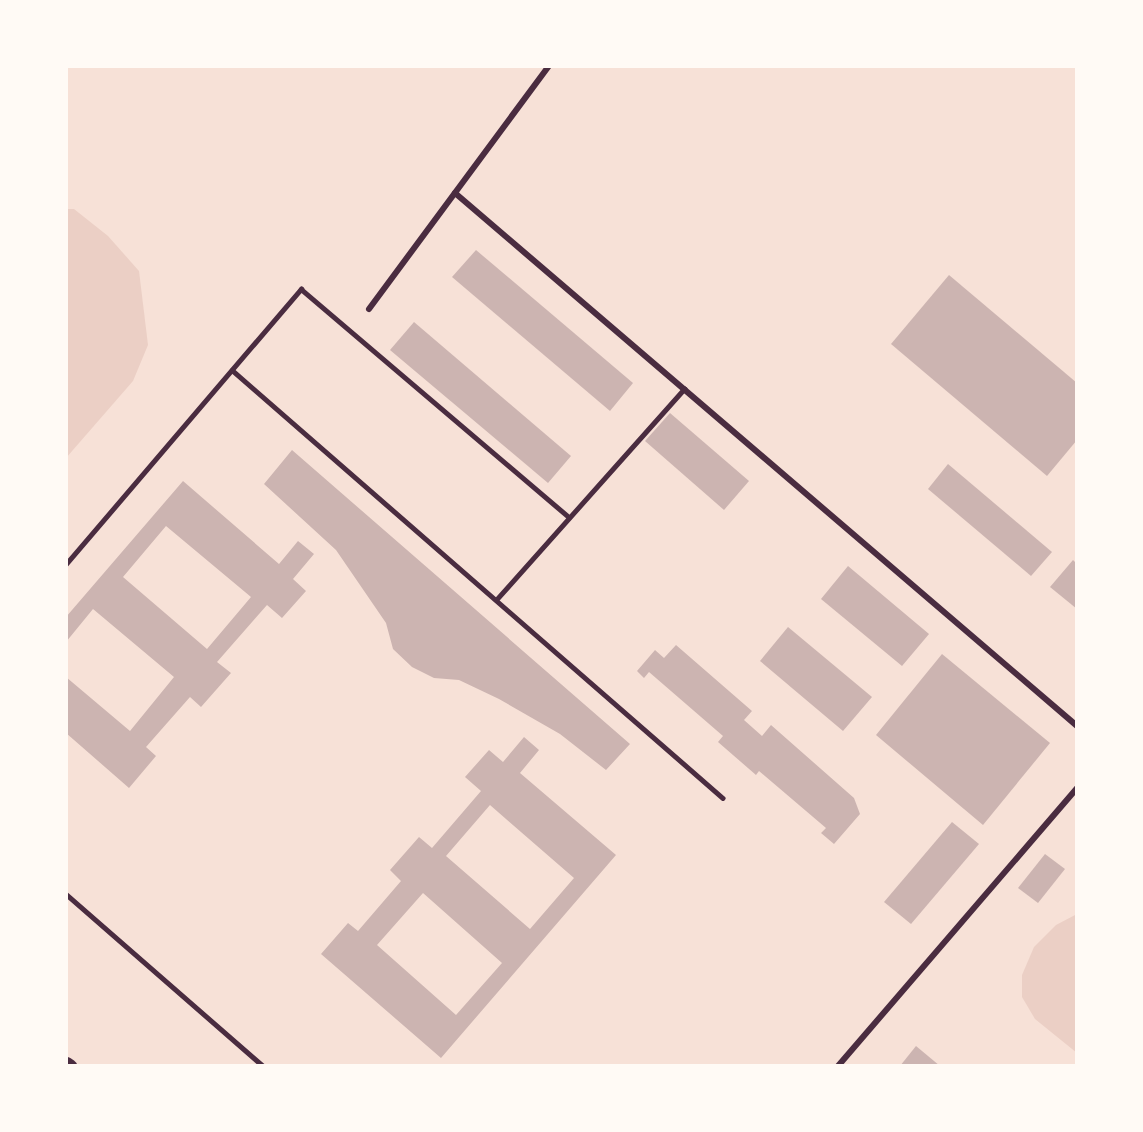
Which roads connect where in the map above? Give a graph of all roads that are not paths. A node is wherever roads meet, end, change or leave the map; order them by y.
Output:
1 (549, 66) edge
2 (455, 193) junction
3 (369, 309) dead end
4 (232, 370) junction
5 (684, 389) junction
6 (569, 517) junction
7 (66, 564) edge
8 (496, 600) junction
9 (1077, 726) edge
10 (1077, 788) edge
11 (723, 798) dead end
12 (66, 894) edge
13 (263, 1066) edge
14 (838, 1066) edge

1 - 2 street
2 - 3 street
2 - 5 street
4 - 6 lane
4 - 7 lane
4 - 8 lane
5 - 6 lane
5 - 9 street
6 - 8 lane
8 - 11 lane
10 - 14 street
12 - 13 lane

